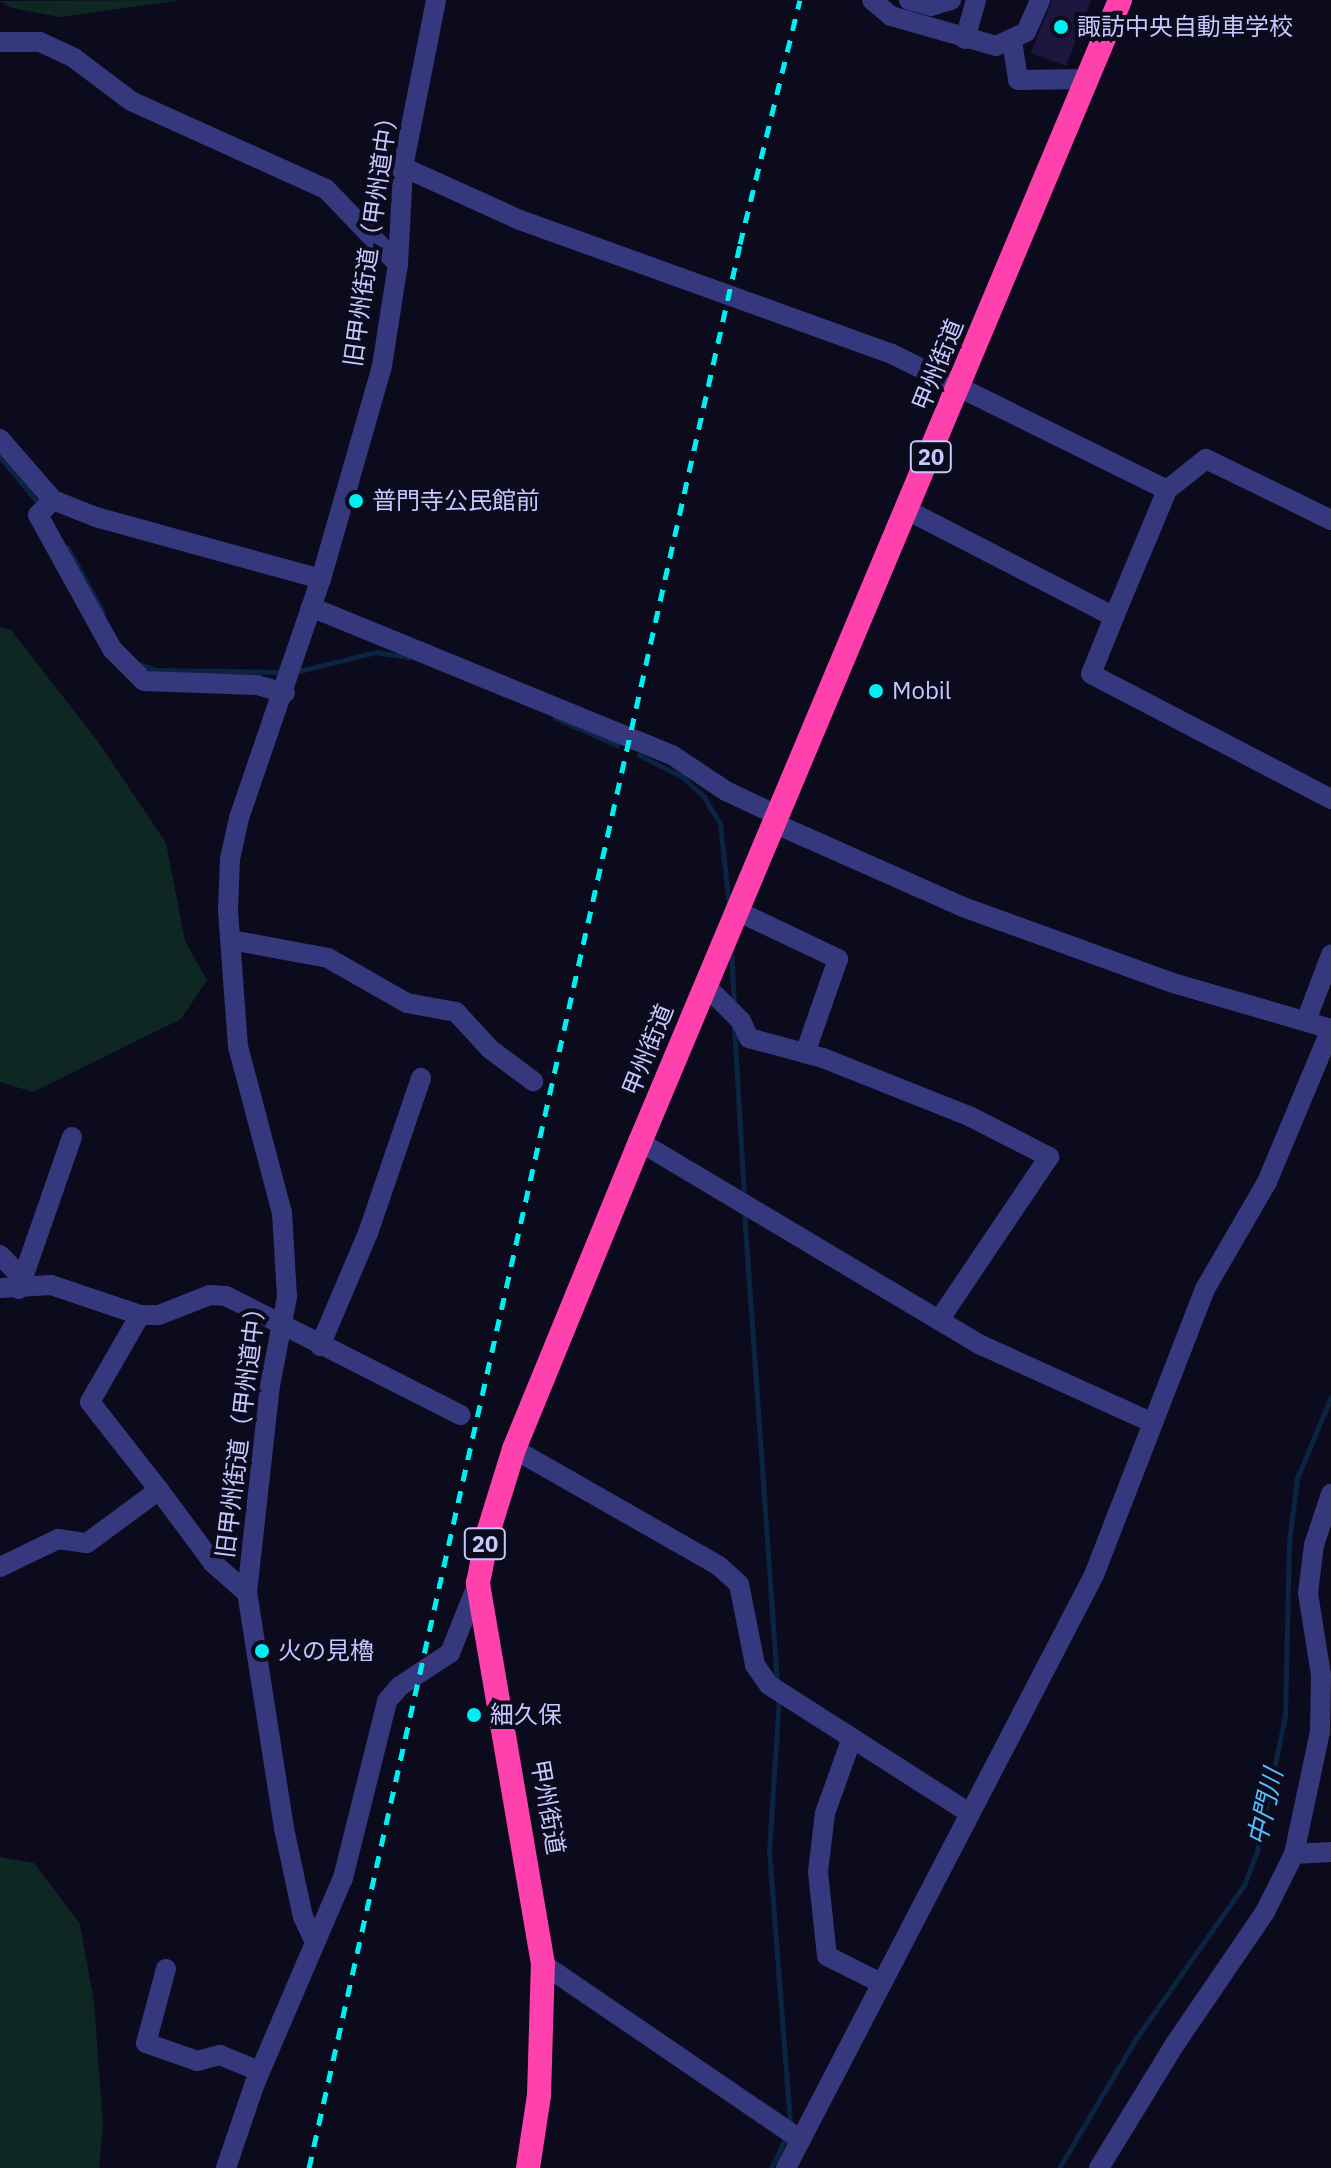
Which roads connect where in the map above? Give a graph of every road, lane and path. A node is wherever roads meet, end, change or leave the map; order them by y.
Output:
1 (436, 0) edge
2 (872, 0) edge
3 (951, 0) edge
4 (976, 0) edge
5 (1040, 0) edge
6 (1120, 0) edge
7 (906, 6) edge
8 (965, 39) junction
9 (1012, 41) junction
10 (0, 42) edge
11 (1087, 79) junction
12 (403, 167) junction
13 (398, 264) junction
14 (958, 391) junction
15 (0, 439) edge
16 (1167, 490) junction
17 (47, 505) junction
18 (909, 511) junction
19 (1331, 520) edge
20 (321, 579) junction
21 (311, 607) junction
22 (1114, 617) junction
23 (286, 689) junction
24 (1331, 799) edge
25 (777, 820) junction
26 (737, 911) junction
27 (231, 940) junction
28 (1331, 955) edge
29 (705, 985) junction
30 (1306, 1021) junction
31 (1331, 1029) edge
32 (805, 1053) junction
33 (421, 1078) dead end
34 (533, 1081) dead end
35 (72, 1137) dead end
36 (640, 1142) junction
37 (0, 1255) edge
38 (14, 1285) edge
39 (140, 1315) junction
40 (939, 1320) junction
41 (284, 1328) junction
42 (320, 1346) junction
43 (461, 1415) dead end
44 (1151, 1422) junction
45 (514, 1449) junction
46 (159, 1490) junction
47 (1331, 1494) edge
48 (0, 1567) edge
49 (478, 1583) junction
50 (247, 1593) junction
51 (852, 1738) junction
52 (969, 1813) junction
53 (1331, 1852) edge
54 (1294, 1854) junction
55 (313, 1938) junction
56 (543, 1964) junction
57 (166, 1969) dead end
58 (881, 1983) junction
59 (259, 2071) junction
60 (792, 2136) junction
61 (226, 2168) edge
62 (528, 2168) edge
63 (786, 2168) edge
64 (1099, 2168) edge

1 - 12 street, 旧甲州街道（甲州道中）
2 - 7 street
3 - 7 street
4 - 8 street
5 - 9 street
6 - 11 highway, 甲州街道 / 20
7 - 8 street
8 - 9 street
9 - 11 street
10 - 13 street
11 - 14 highway, 甲州街道 / 20
12 - 13 street, 旧甲州街道（甲州道中）
12 - 14 street
13 - 20 street, 旧甲州街道（甲州道中）
14 - 16 street
14 - 18 highway, 甲州街道 / 20
15 - 17 street
16 - 19 street
16 - 22 street
17 - 20 street
17 - 23 street
18 - 22 street
18 - 25 highway, 甲州街道 / 20
20 - 21 street, 旧甲州街道（甲州道中）
21 - 23 street, 旧甲州街道（甲州道中）
21 - 25 street
22 - 24 street
23 - 27 street, 旧甲州街道（甲州道中）
25 - 26 highway, 甲州街道 / 20
25 - 30 street
26 - 29 highway, 甲州街道 / 20
26 - 32 street
27 - 34 street
27 - 41 street, 旧甲州街道（甲州道中）
28 - 30 street
29 - 32 street
29 - 36 highway, 甲州街道 / 20
30 - 31 street
31 - 44 street
32 - 40 street
33 - 42 street
35 - 38 street
36 - 40 street
36 - 45 highway, 甲州街道 / 20
37 - 38 street
38 - 39 street
39 - 41 street
39 - 46 street
40 - 44 street
41 - 42 street
41 - 50 street, 旧甲州街道（甲州道中）
42 - 43 street
44 - 52 street
45 - 49 highway, 甲州街道 / 20
45 - 51 street
46 - 48 street
46 - 50 street
47 - 54 street
49 - 55 street
49 - 56 highway, 甲州街道 / 20
50 - 55 street, 旧甲州街道（甲州道中）
51 - 52 street
51 - 58 street
52 - 58 street
53 - 54 street
54 - 64 street
55 - 59 street
56 - 60 street
56 - 62 highway, 甲州街道 / 20
57 - 59 street
58 - 60 street
59 - 61 street
60 - 63 street

